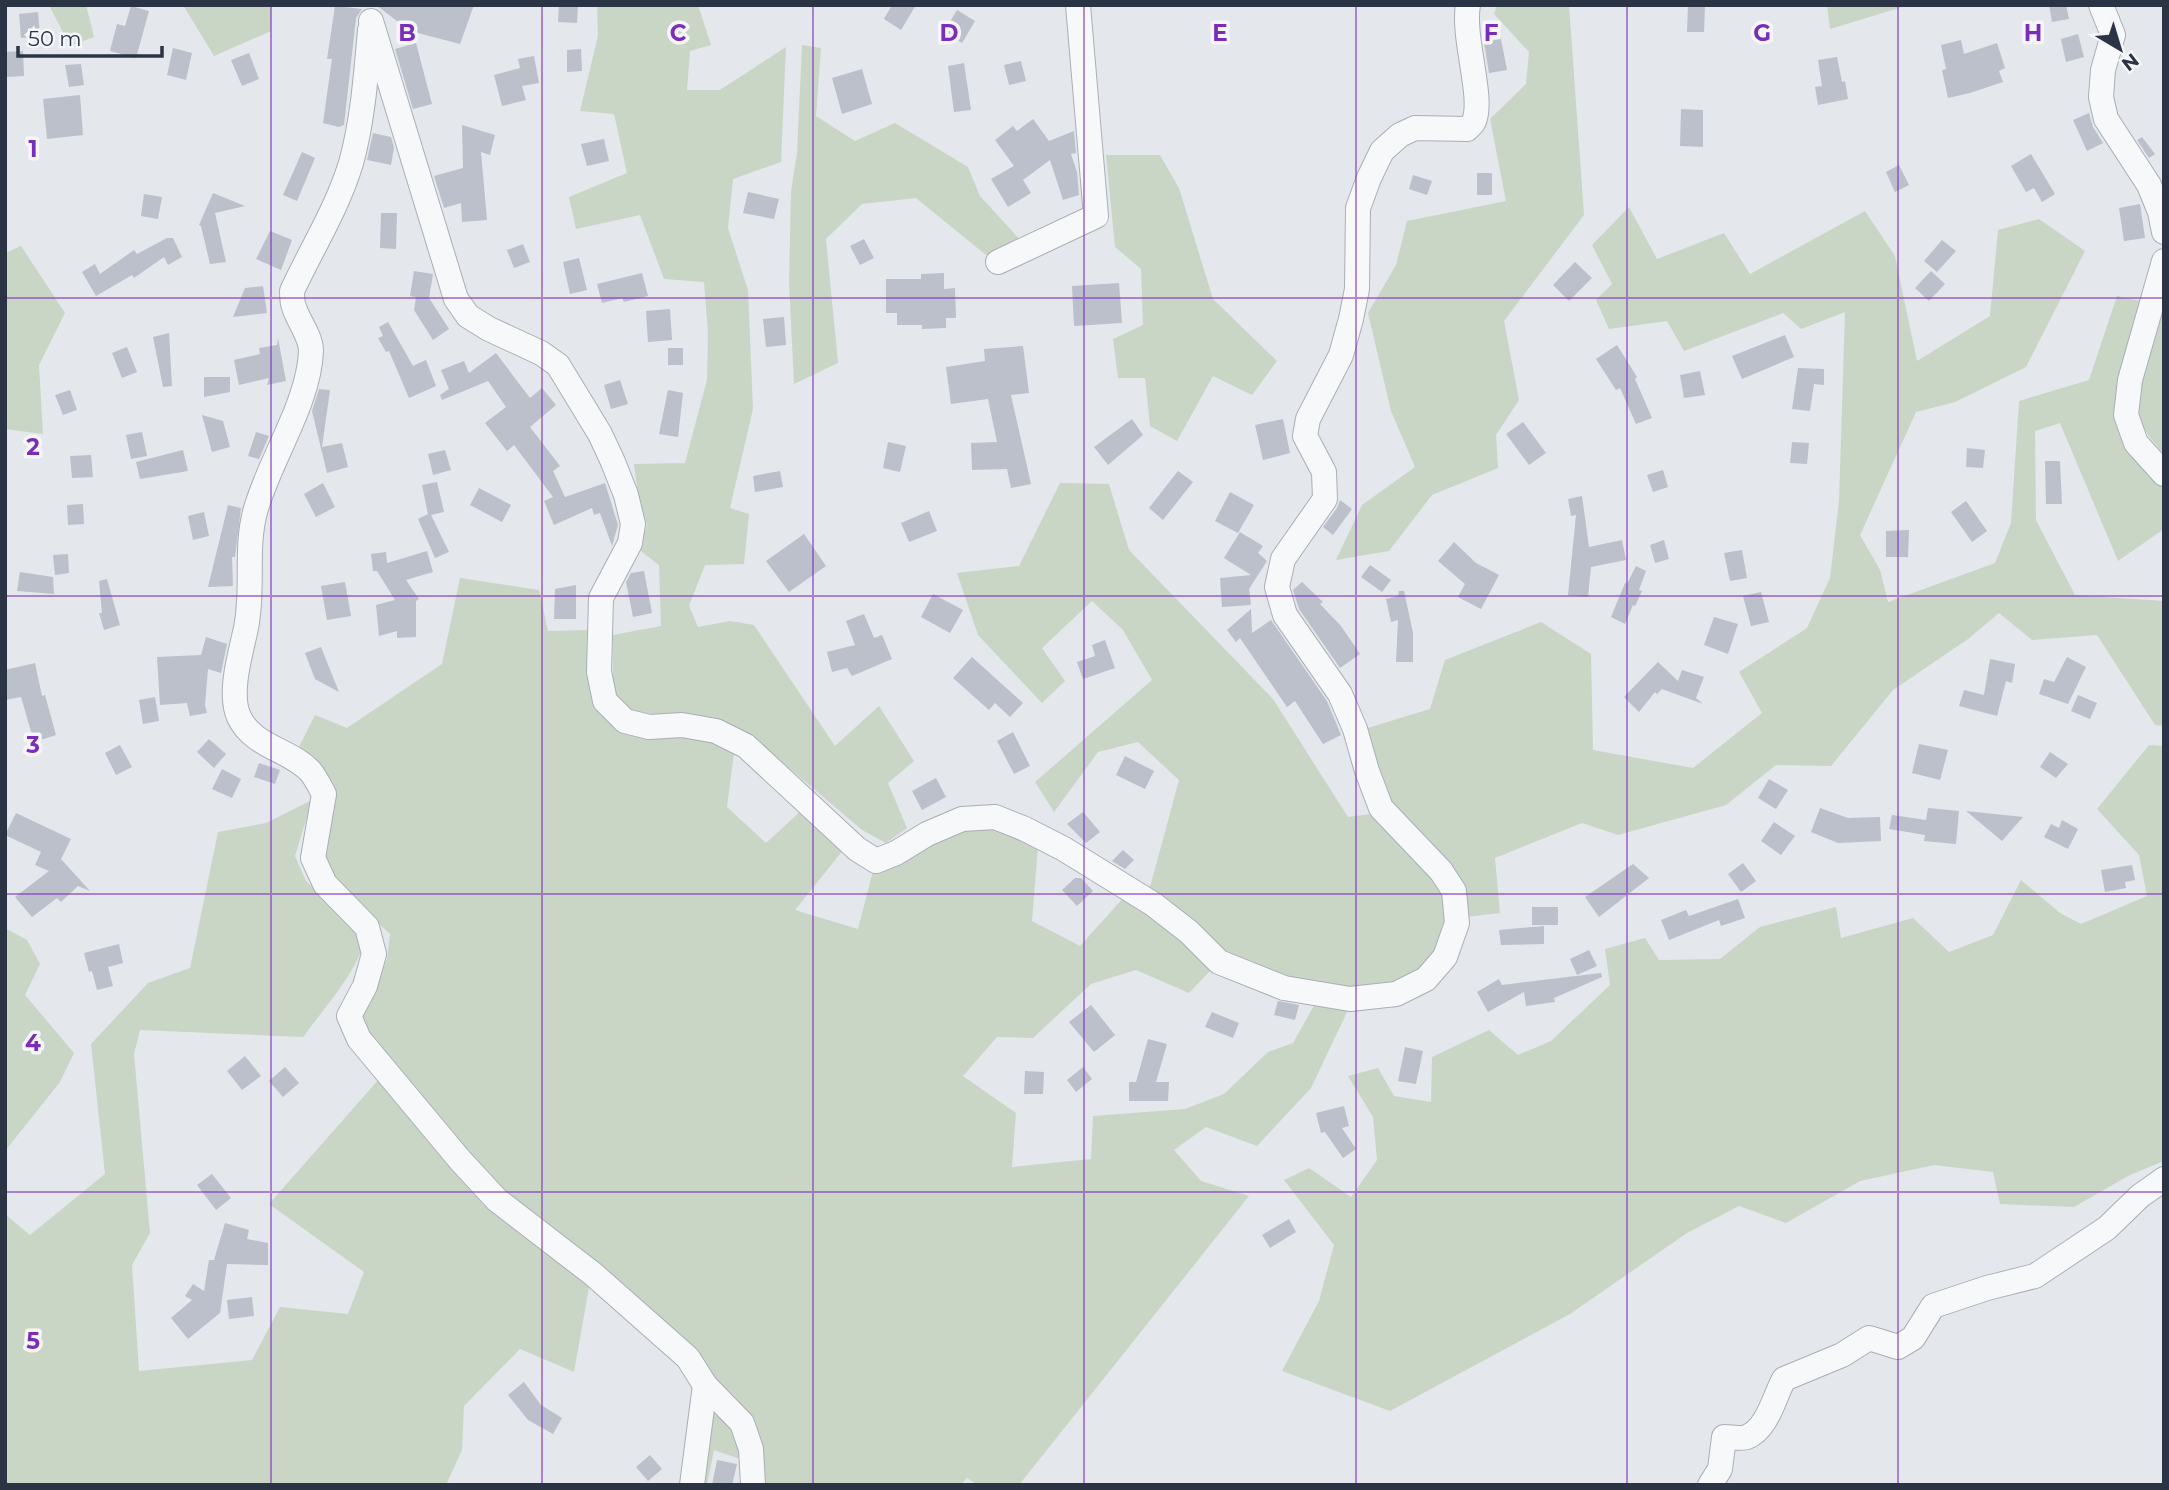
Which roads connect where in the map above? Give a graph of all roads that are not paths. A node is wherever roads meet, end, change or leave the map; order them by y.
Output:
1 (1078, 5) edge
2 (1468, 5) edge
3 (2101, 5) edge
4 (372, 13) edge
5 (2164, 232) edge
6 (2164, 261) edge
7 (998, 262) dead end
8 (2164, 474) edge
9 (2164, 1179) edge
10 (705, 1385) junction
11 (692, 1485) edge
12 (753, 1485) edge
13 (1710, 1485) edge

1 - 7 street
2 - 4 street
3 - 5 street
4 - 10 street
6 - 8 street
9 - 13 street
10 - 11 street
10 - 12 street

